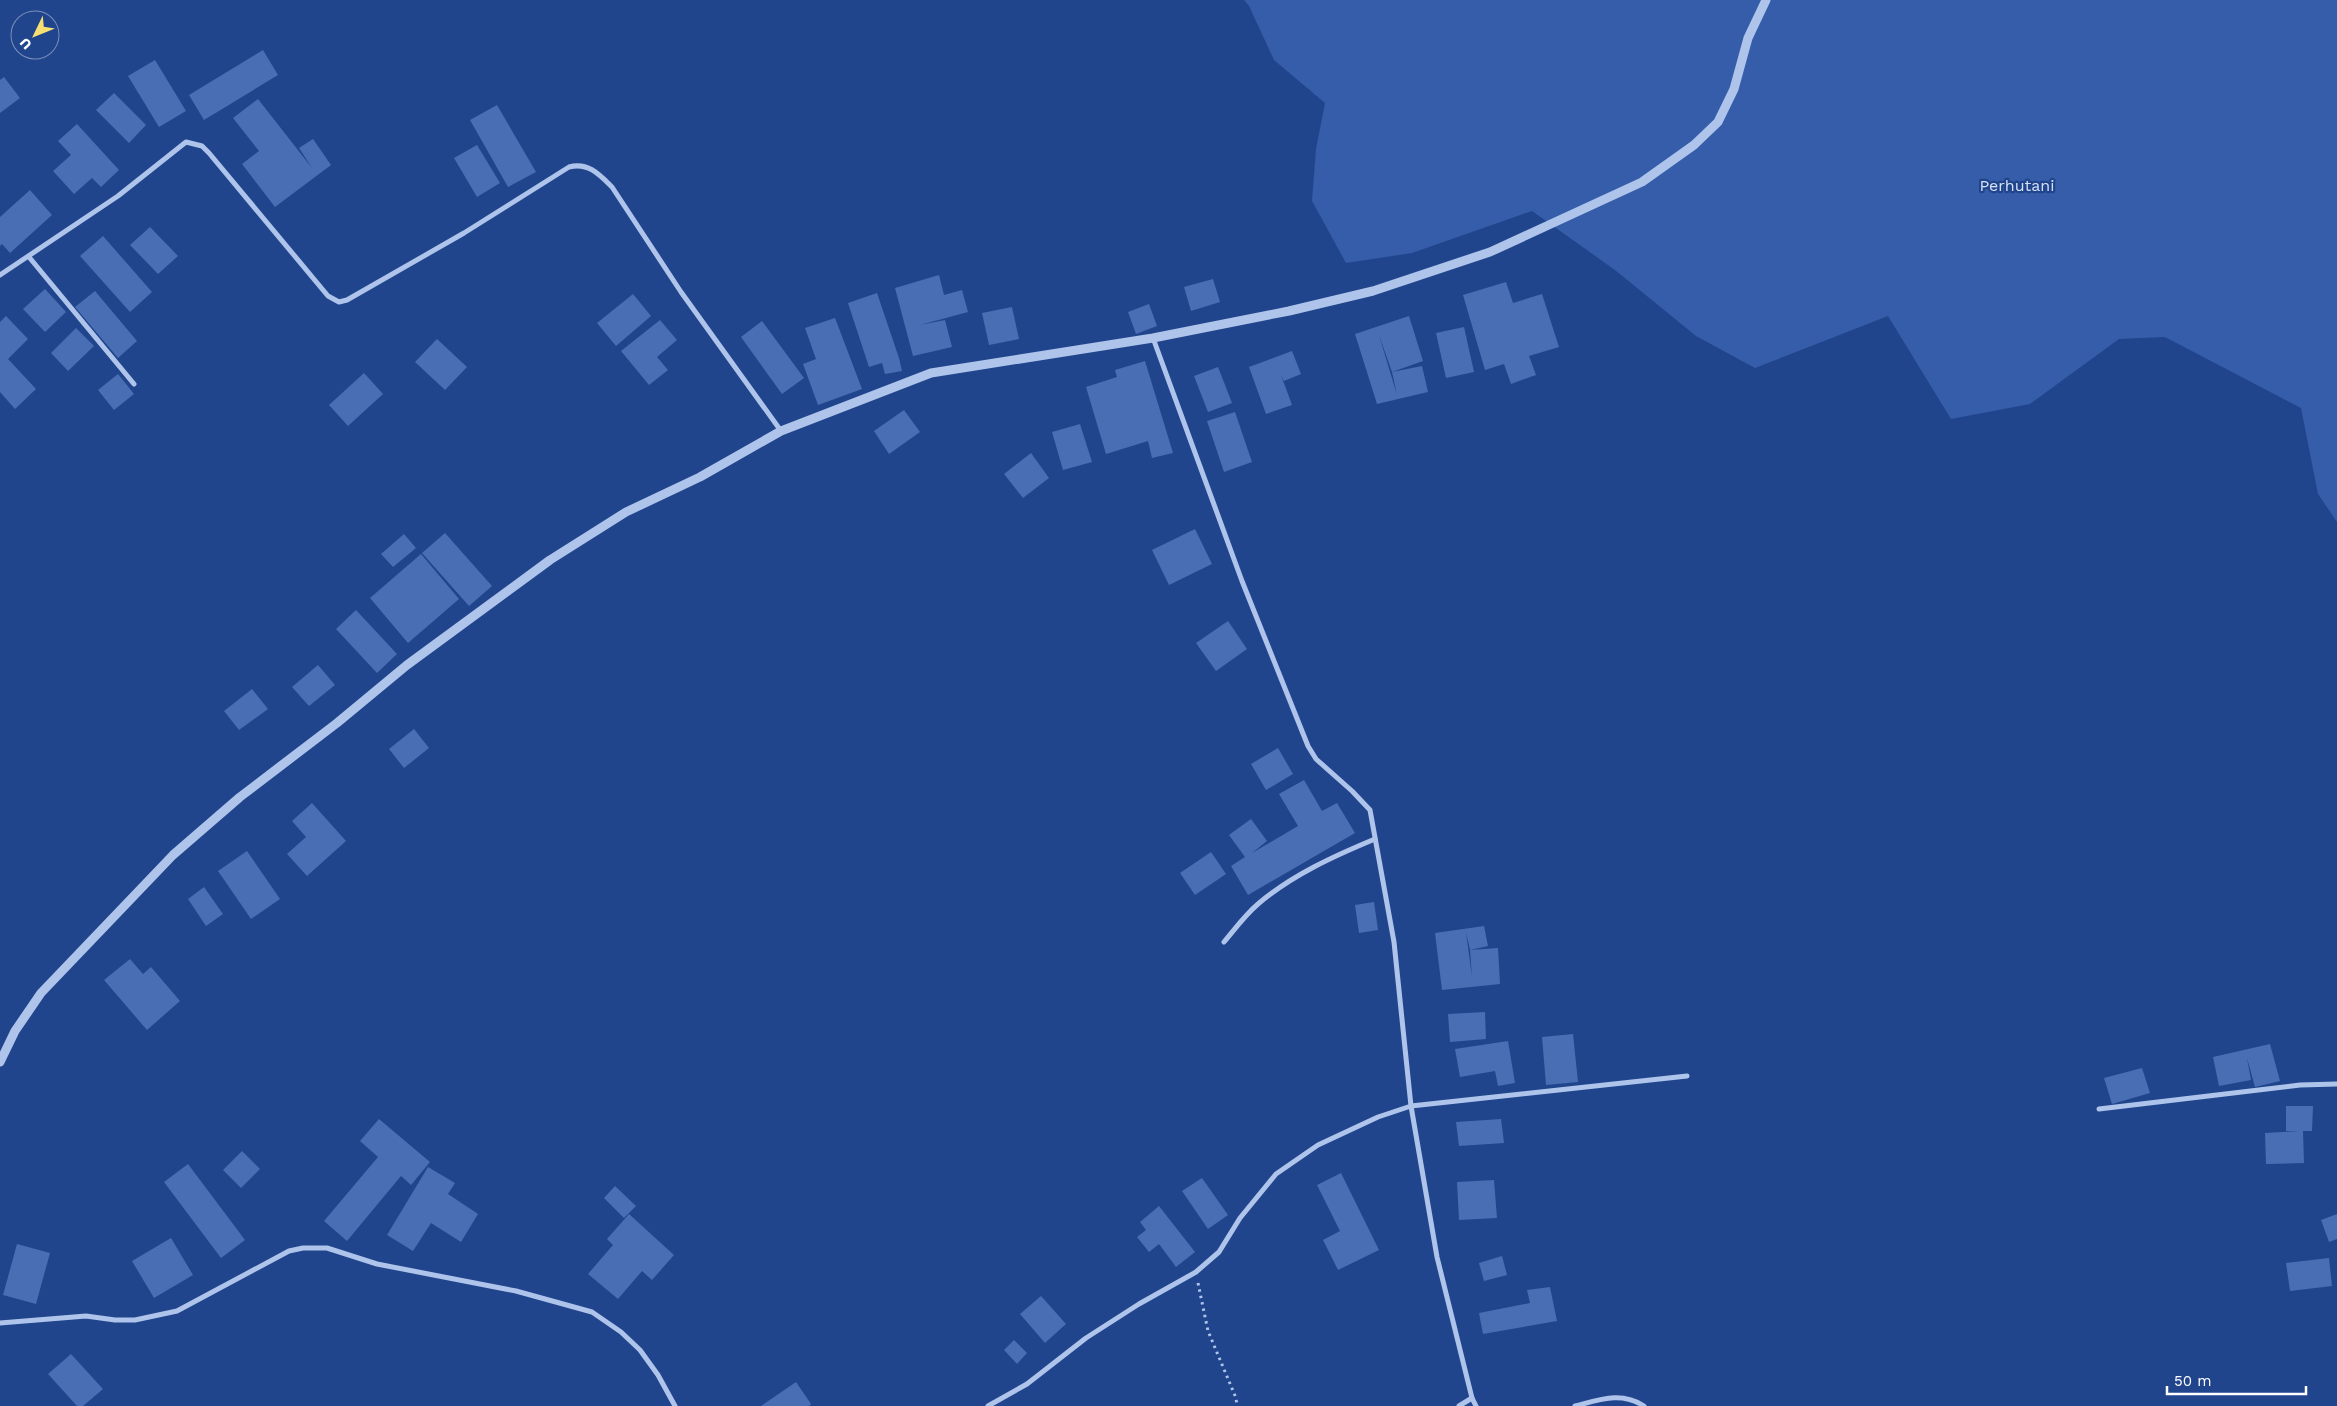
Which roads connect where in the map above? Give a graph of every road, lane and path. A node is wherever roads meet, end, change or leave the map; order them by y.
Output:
1 (1766, 0) edge
2 (29, 257) junction
3 (0, 275) edge
4 (1154, 338) junction
5 (134, 384) dead end
6 (781, 431) junction
7 (1375, 839) junction
8 (1224, 942) dead end
9 (0, 1062) edge
10 (1686, 1076) dead end
11 (2337, 1084) edge
12 (1411, 1106) junction
13 (2099, 1109) dead end
14 (1196, 1272) junction
15 (0, 1323) edge
16 (1472, 1398) junction
17 (675, 1406) edge
18 (988, 1406) edge
19 (1238, 1406) edge
20 (1459, 1406) edge
21 (1476, 1406) edge
22 (1575, 1406) edge
23 (1644, 1406) edge

1 - 4 street
2 - 3 street
2 - 5 street
2 - 6 street
4 - 6 street
4 - 7 street
6 - 9 street
7 - 8 street
7 - 12 street
10 - 12 street
11 - 13 street
12 - 14 street
12 - 16 street
14 - 18 street
14 - 19 path
15 - 17 street
16 - 20 street
16 - 21 street
22 - 23 street

